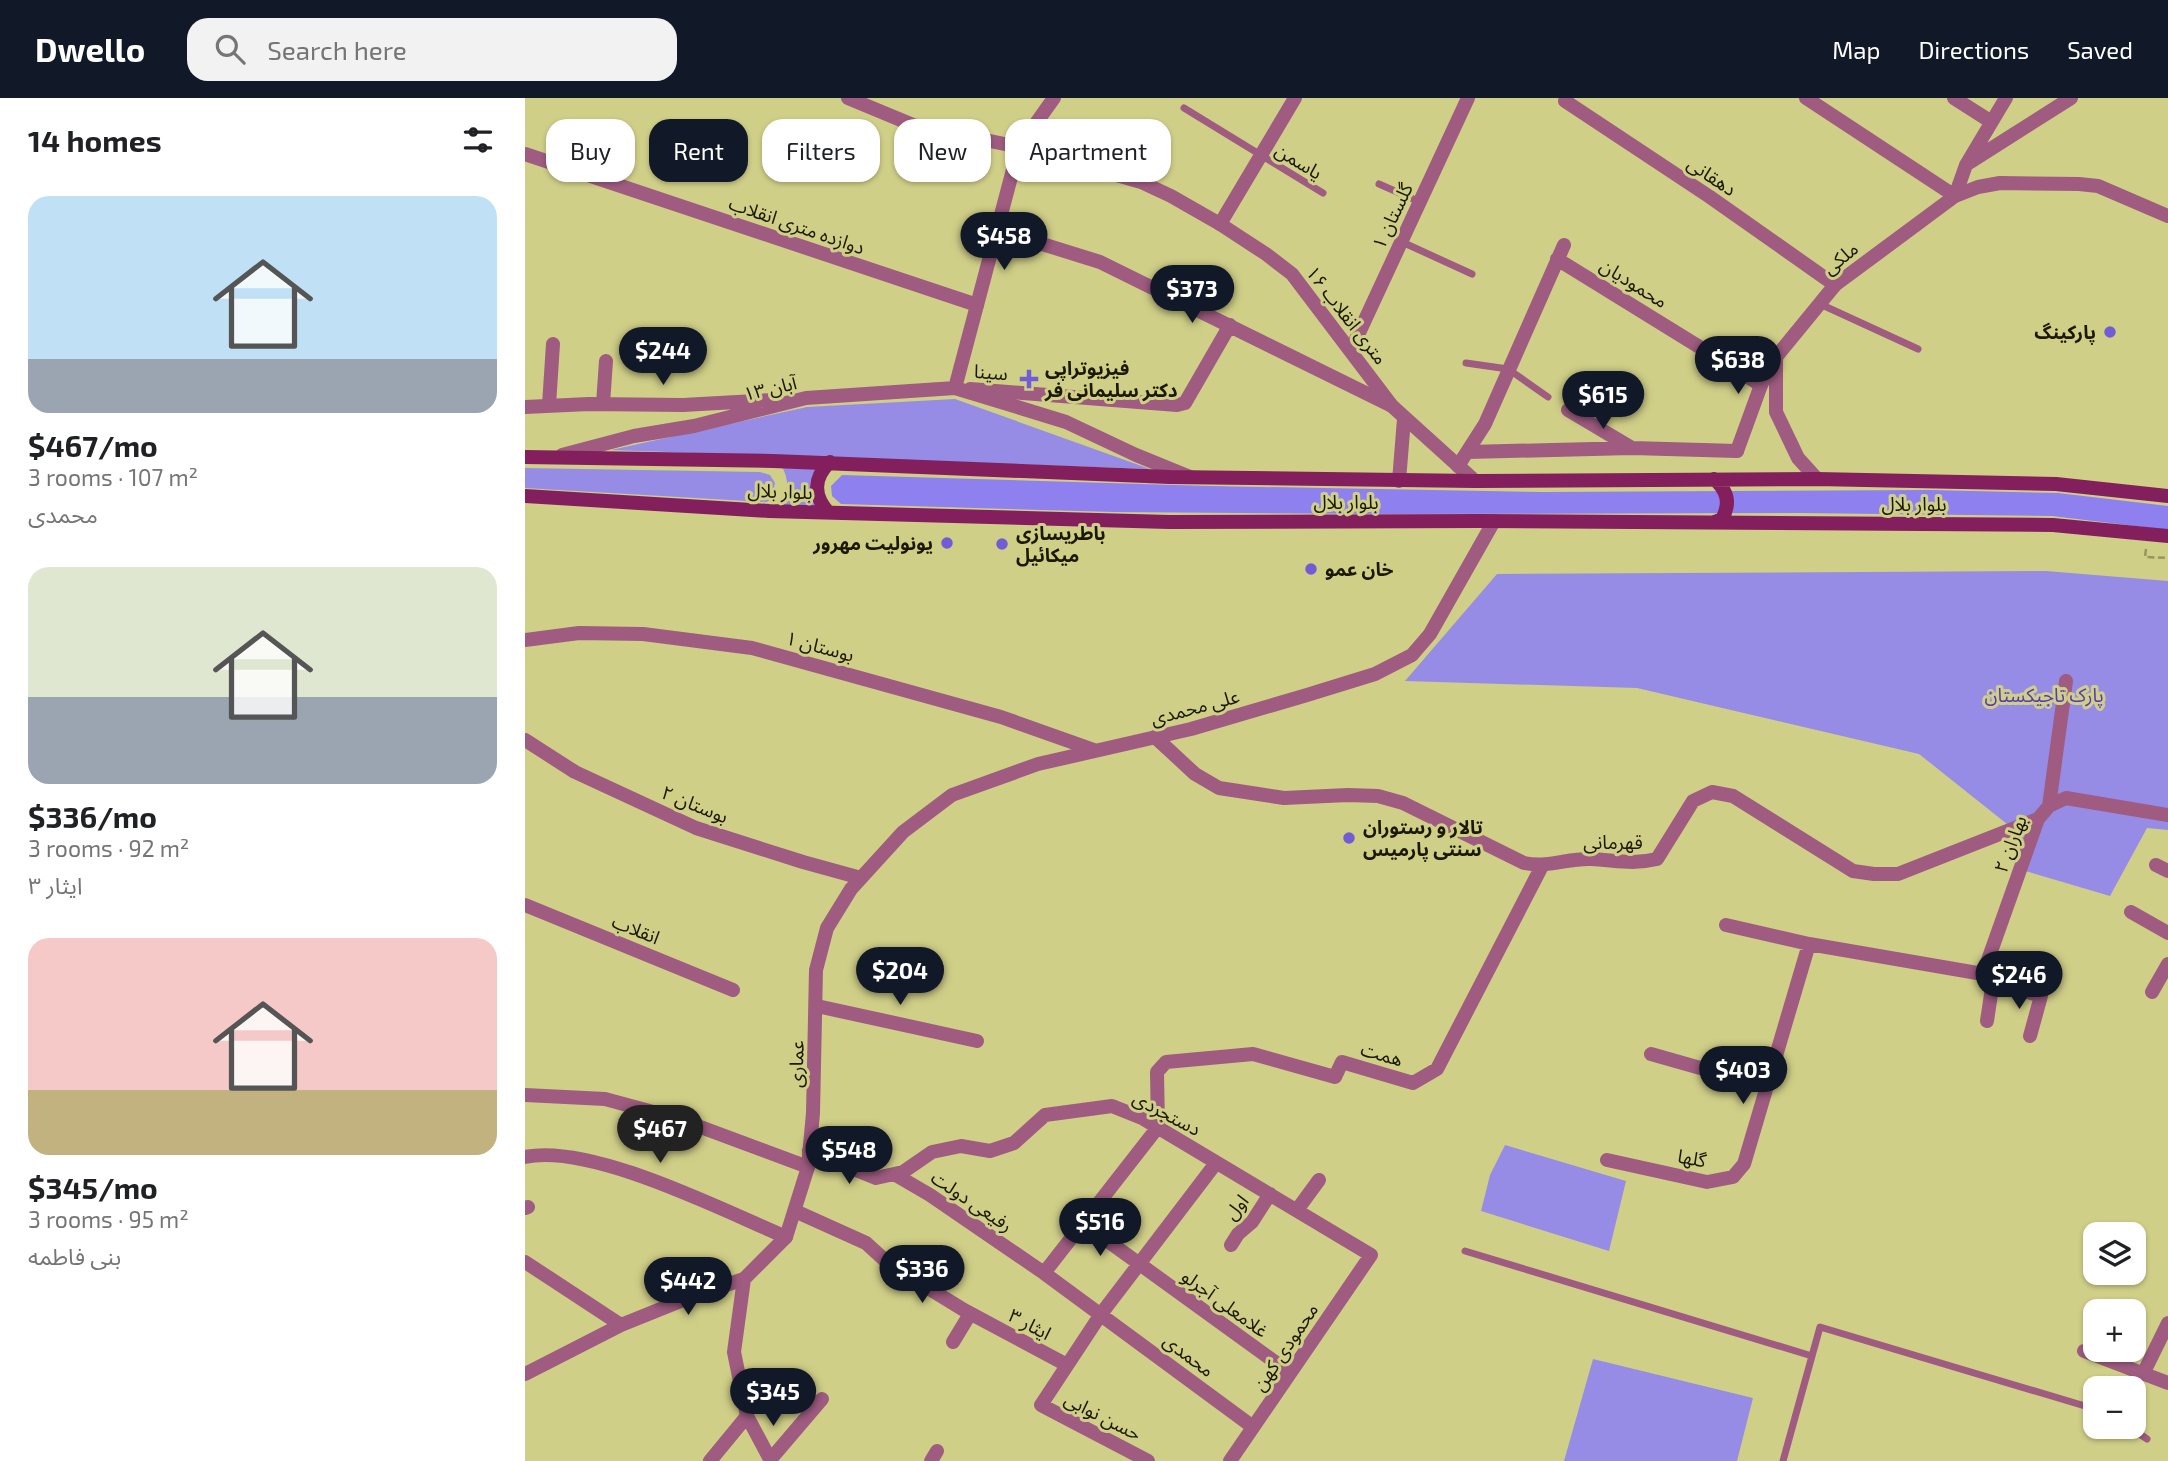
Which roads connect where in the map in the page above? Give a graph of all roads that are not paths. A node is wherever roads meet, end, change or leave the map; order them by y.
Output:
1 (848, 98) edge
2 (1054, 98) edge
3 (1295, 98) edge
4 (1468, 98) edge
5 (1805, 98) edge
6 (1954, 98) edge
7 (2006, 98) edge
8 (2071, 98) edge
9 (1565, 101) dead end
10 (1184, 108) dead end
11 (1039, 119) edge
12 (1990, 121) junction
13 (1005, 144) edge
14 (525, 153) edge
15 (1260, 156) junction
16 (1966, 165) junction
17 (1010, 182) edge
18 (1141, 182) edge
19 (1379, 184) dead end
20 (1323, 193) dead end
21 (1949, 200) junction
22 (1420, 202) junction
23 (2168, 216) edge
24 (1220, 224) junction
25 (997, 230) junction
26 (1401, 242) junction
27 (1472, 274) dead end
28 (1835, 285) junction
29 (1820, 304) junction
30 (977, 305) junction
31 (1230, 324) junction
32 (553, 344) dead end
33 (1918, 349) dead end
34 (1351, 350) junction
35 (1776, 357) junction
36 (606, 360) dead end
37 (1466, 363) dead end
38 (1508, 369) junction
39 (1761, 385) junction
40 (955, 388) junction
41 (1548, 397) dead end
42 (806, 398) junction
43 (603, 404) junction
44 (549, 405) junction
45 (1392, 406) junction
46 (525, 407) edge
47 (1567, 410) dead end
48 (1404, 419) junction
49 (1632, 448) junction
50 (1468, 452) junction
51 (557, 456) junction
52 (525, 457) edge
53 (830, 462) junction
54 (1458, 466) junction
55 (1191, 478) junction
56 (1713, 479) junction
57 (1817, 480) junction
58 (1399, 481) junction
59 (1475, 481) junction
60 (525, 496) edge
61 (2168, 496) edge
62 (829, 513) junction
63 (1494, 521) junction
64 (1715, 522) junction
65 (2168, 536) edge
66 (525, 640) edge
67 (2066, 681) dead end
68 (1155, 737) junction
69 (525, 740) edge
70 (1096, 751) junction
71 (2049, 806) junction
72 (2168, 815) edge
73 (2038, 819) junction
74 (1542, 866) junction
75 (861, 878) junction
76 (525, 905) edge
77 (2130, 912) dead end
78 (1726, 925) dead end
79 (2168, 933) edge
80 (1809, 944) junction
81 (2168, 964) edge
82 (1988, 978) junction
83 (733, 990) dead end
84 (2152, 992) dead end
85 (817, 1006) junction
86 (1987, 1021) dead end
87 (2030, 1036) dead end
88 (977, 1041) dead end
89 (1651, 1054) dead end
90 (1766, 1087) junction
91 (525, 1095) edge
92 (1158, 1127) junction
93 (809, 1151) junction
94 (525, 1157) edge
95 (1607, 1160) dead end
96 (1216, 1163) junction
97 (808, 1167) junction
98 (894, 1174) junction
99 (1319, 1180) dead end
100 (1270, 1194) junction
101 (1297, 1210) junction
102 (795, 1211) junction
103 (1083, 1223) junction
104 (786, 1237) junction
105 (1231, 1245) dead end
106 (1465, 1251) dead end
107 (1371, 1255) joint
108 (525, 1262) edge
109 (1138, 1264) junction
110 (1044, 1273) junction
111 (744, 1279) junction
112 (970, 1314) junction
113 (1101, 1314) junction
114 (2168, 1323) edge
115 (621, 1325) junction
116 (953, 1342) dead end
117 (1812, 1356) junction
118 (2112, 1362) edge
119 (1067, 1366) junction
120 (1290, 1373) junction
121 (525, 1374) edge
122 (2143, 1374) junction
123 (2168, 1383) edge
124 (822, 1399) dead end
125 (2083, 1405) edge
126 (747, 1416) junction
127 (1253, 1427) junction
128 (771, 1460) edge
129 (710, 1461) edge
130 (1148, 1461) edge
131 (1230, 1461) edge
132 (1783, 1461) edge

1 - 13 street, ۱۶ متری انقلاب
2 - 11 street
3 - 15 street
4 - 22 street, گلستان ۱
5 - 21 street
6 - 12 street
7 - 12 street
8 - 16 street
9 - 28 street, دهقانی
10 - 15 lane, یاسمن
12 - 16 street
14 - 30 street, دوازده متری انقلاب
15 - 20 lane, یاسمن
15 - 24 street
16 - 21 street
17 - 25 street
18 - 24 street, ۱۶ متری انقلاب
19 - 22 lane
21 - 23 street, ملکی
21 - 28 street, ملکی
22 - 26 street, گلستان ۱
24 - 34 street, ۱۶ متری انقلاب
25 - 30 street
25 - 31 street
26 - 27 lane
26 - 34 street, گلستان ۱
28 - 29 street, ملکی
29 - 33 lane
29 - 35 street, ملکی
30 - 40 street
31 - 40 street, سینا
31 - 45 street
32 - 44 street
34 - 45 street, ۱۶ متری انقلاب
35 - 39 street, ملکی
35 - 57 street
36 - 43 street
37 - 38 lane
38 - 39 street, محمودیان
38 - 41 lane
38 - 50 street, محمودیان
39 - 49 street, ملکی
40 - 42 street, ۱۳ آبان
40 - 55 street, ۱۳ آبان
42 - 43 street
42 - 51 street, ۱۳ آبان
43 - 44 street
44 - 46 street
45 - 48 street, ۱۶ متری انقلاب
47 - 49 street
48 - 54 street, ۱۶ متری انقلاب
48 - 58 street
49 - 50 street
50 - 54 street, محمودیان
51 - 52 main road, بلوار بلال
51 - 53 main road, بلوار بلال
53 - 55 main road, بلوار بلال
53 - 62 main road
54 - 59 street, ۱۶ متری انقلاب
55 - 58 main road, بلوار بلال
56 - 57 main road, بلوار بلال
56 - 59 main road, بلوار بلال
56 - 64 main road
57 - 61 main road, بلوار بلال
58 - 59 main road, بلوار بلال
60 - 62 main road, بلوار بلال
62 - 63 main road, بلوار بلال
63 - 64 main road, بلوار بلال
63 - 68 street, علی محمدی
64 - 65 main road, بلوار بلال
66 - 70 street, بوستان ۱
67 - 71 street
68 - 70 street, علی محمدی
68 - 74 street, قهرمانی
69 - 75 street, بوستان ۲
70 - 75 street, علی محمدی
71 - 72 street, بهاران ۲
71 - 73 street, بهاران ۲
73 - 74 street, قهرمانی
73 - 82 street, بهاران ۲
74 - 92 street, همت
75 - 85 street, عماری
76 - 83 street, انقلاب
77 - 79 street
78 - 80 street
80 - 82 street
80 - 90 street, گلها
81 - 84 street
82 - 86 street, بهاران ۲
82 - 87 street
85 - 88 street
85 - 93 street, عماری
89 - 90 street
90 - 95 street, گلها
91 - 97 street
92 - 96 street, دستجردی
92 - 98 street, دستجردی
92 - 103 street
93 - 97 street, عماری
93 - 98 street, رفیعی دولت
94 - 104 street
96 - 100 street, دستجردی
96 - 109 street
97 - 102 street, عماری
98 - 110 street, رفیعی دولت
99 - 101 street
100 - 101 street, دستجردی
100 - 105 street, اول
101 - 107 street, دستجردی
102 - 104 street, عماری
102 - 112 street, ایثار ۳
103 - 109 street, غلامعلی آجرلو
103 - 110 street
104 - 111 street, عماری
106 - 117 lane
107 - 120 street, محمودی کهن
108 - 115 street
109 - 113 street
109 - 120 street, غلامعلی آجرلو
110 - 113 street, رفیعی دولت
111 - 115 street, عماری
111 - 126 street
112 - 116 street
112 - 119 street, ایثار ۳
113 - 119 street
113 - 127 street, محمدی
114 - 122 street
115 - 121 street, عماری
117 - 125 lane
117 - 132 lane
118 - 122 street
119 - 130 street, حسن نوابی
120 - 127 street, محمودی کهن
122 - 123 street
124 - 128 street
126 - 128 street
126 - 129 street
127 - 131 street, محمودی کهن

